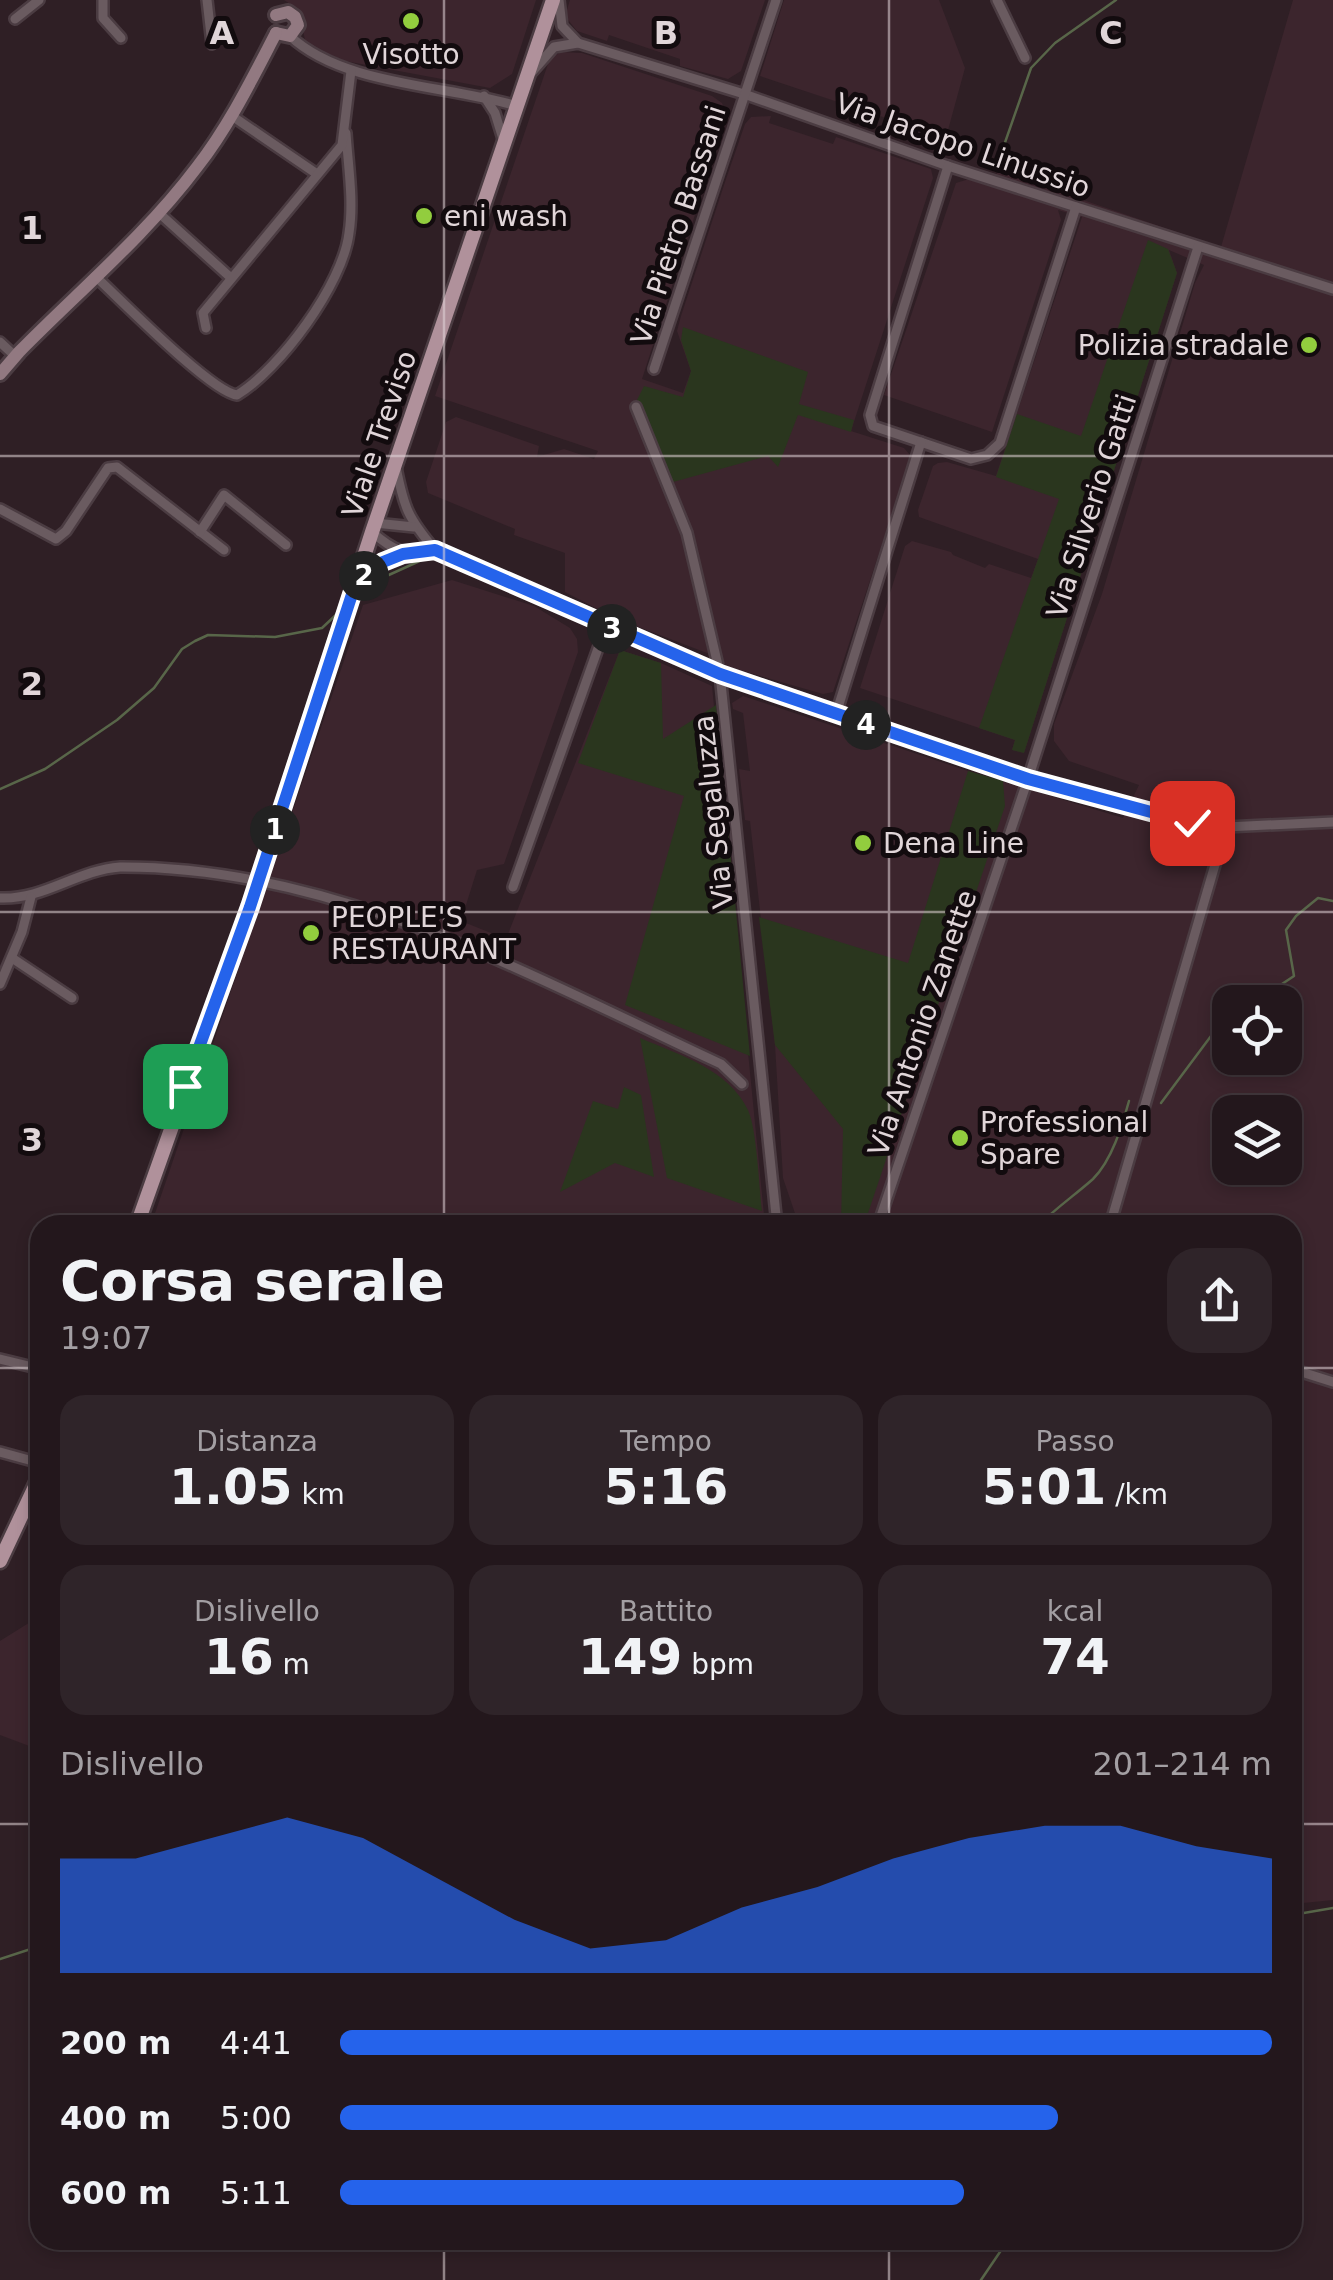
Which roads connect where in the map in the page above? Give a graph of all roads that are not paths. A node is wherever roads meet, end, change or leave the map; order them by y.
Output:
1 (39, 0) edge
2 (103, 0) edge
3 (207, 0) edge
4 (269, 0) edge
5 (556, 0) edge
6 (776, 0) edge
7 (997, 0) edge
8 (276, 15) junction
9 (14, 19) dead end
10 (543, 32) junction
11 (566, 34) junction
12 (283, 35) junction
13 (121, 38) dead end
14 (578, 43) junction
15 (212, 44) dead end
16 (560, 44) junction
17 (1025, 58) dead end
18 (351, 71) junction
19 (527, 78) junction
20 (744, 94) junction
21 (484, 96) junction
22 (517, 106) junction
23 (232, 116) junction
24 (346, 133) junction
25 (505, 142) junction
26 (948, 166) junction
27 (317, 174) junction
28 (1076, 207) junction
29 (159, 214) junction
30 (1198, 246) junction
31 (95, 276) junction
32 (230, 277) junction
33 (1333, 288) edge
34 (206, 328) dead end
35 (0, 342) edge
36 (15, 356) junction
37 (654, 369) dead end
38 (0, 374) edge
39 (636, 407) dead end
40 (921, 442) junction
41 (396, 463) junction
42 (0, 509) edge
43 (374, 528) junction
44 (414, 528) junction
45 (200, 532) junction
46 (286, 545) dead end
47 (224, 550) dead end
48 (435, 550) junction
49 (403, 554) junction
50 (356, 582) junction
51 (606, 626) junction
52 (720, 674) junction
53 (836, 714) junction
54 (1028, 779) junction
55 (1333, 822) edge
56 (1226, 827) junction
57 (260, 879) junction
58 (513, 886) dead end
59 (31, 897) junction
60 (0, 898) edge
61 (12, 958) junction
62 (0, 984) edge
63 (72, 998) dead end
64 (742, 1084) dead end
65 (141, 1215) edge
66 (776, 1215) edge
67 (881, 1215) edge
68 (1113, 1215) edge
69 (0, 1358) edge
70 (30, 1366) edge
71 (1302, 1372) edge
72 (1333, 1382) edge
73 (0, 1452) edge
74 (30, 1460) edge
75 (30, 1497) edge
76 (0, 1561) edge

1 - 9 street
2 - 13 street
3 - 15 street
4 - 8 street
5 - 10 main road, Viale Treviso
5 - 11 street
6 - 20 street, Via Pietro Bassani
7 - 17 street
8 - 12 street
8 - 12 street
10 - 11 street
10 - 16 street
10 - 19 main road, Viale Treviso
11 - 14 street
12 - 18 street
12 - 23 street
14 - 16 street
14 - 20 street, Via Jacopo Linussio
16 - 19 street
18 - 21 street
18 - 24 street
19 - 22 main road, Viale Treviso
20 - 26 street, Via Jacopo Linussio
20 - 37 street, Via Pietro Bassani
21 - 22 street
21 - 25 street
22 - 25 main road, Viale Treviso
23 - 27 street
23 - 29 street
24 - 27 street
24 - 31 street
25 - 41 main road, Viale Treviso
26 - 28 street, Via Jacopo Linussio
26 - 40 street
27 - 32 street
28 - 30 street, Via Jacopo Linussio
28 - 40 street
29 - 31 street
29 - 32 street
30 - 33 street, Via Jacopo Linussio
30 - 54 street, Via Silverio Gatti
31 - 36 street
32 - 34 street
35 - 36 street
36 - 38 street
39 - 52 street, Via Segaluzza
40 - 53 street
41 - 43 main road, Viale Treviso
41 - 44 street
42 - 45 street
43 - 44 street
43 - 49 street
43 - 50 main road, Viale Treviso
44 - 48 street
45 - 46 street
45 - 47 street
48 - 49 street
48 - 51 street
49 - 50 street
50 - 57 main road, Viale Treviso
51 - 52 street
51 - 58 street
52 - 53 street
52 - 66 street, Via Segaluzza
53 - 54 street
54 - 56 street
54 - 67 street, Via Antonio Zanette
55 - 56 street
56 - 68 street
57 - 59 street
57 - 64 street
57 - 65 main road, Viale Treviso
59 - 60 street
59 - 61 street
61 - 62 street
61 - 63 street
69 - 70 street
71 - 72 street
73 - 74 street
75 - 76 main road

